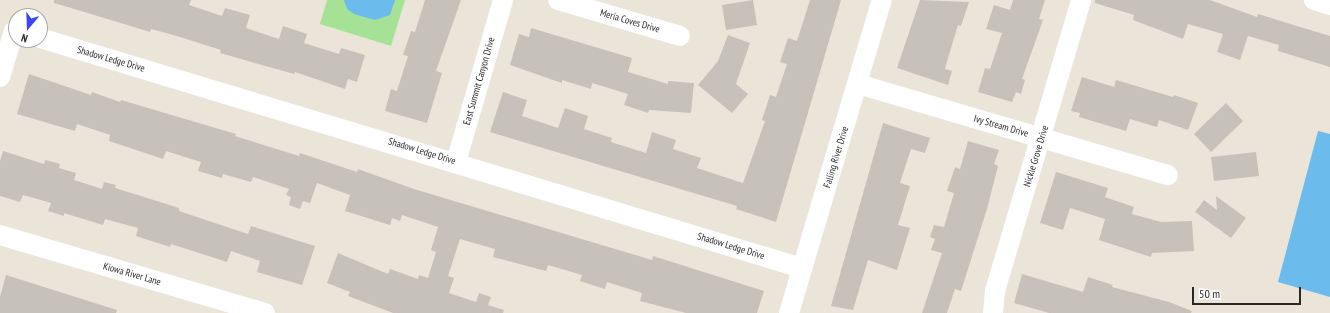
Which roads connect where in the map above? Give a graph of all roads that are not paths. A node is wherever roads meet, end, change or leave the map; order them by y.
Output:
1 (503, 0) edge
2 (558, 0) edge
3 (882, 0) edge
4 (1081, 0) edge
5 (1314, 0) edge
6 (1330, 5) edge
7 (680, 36) dead end
8 (8, 39) edge
9 (48, 40) edge
10 (0, 77) edge
11 (858, 84) junction
12 (1041, 138) junction
13 (456, 162) junction
14 (1168, 175) dead end
15 (0, 235) edge
16 (802, 268) junction
17 (265, 313) edge
18 (789, 313) edge
19 (993, 313) edge

1 - 13 street, East Summit Canyon Drive
2 - 7 street, Meria Coves Drive
3 - 11 street, Falling River Drive
4 - 12 street, Nickle Grove Drive
5 - 6 street
8 - 10 street
9 - 13 street, Shadow Ledge Drive
11 - 12 street, Ivy Stream Drive
11 - 16 street, Falling River Drive
12 - 14 street, Ivy Stream Drive
12 - 19 street, Nickle Grove Drive
13 - 16 street, Shadow Ledge Drive
15 - 17 street, Kiowa River Lane
16 - 18 street, Falling River Drive

